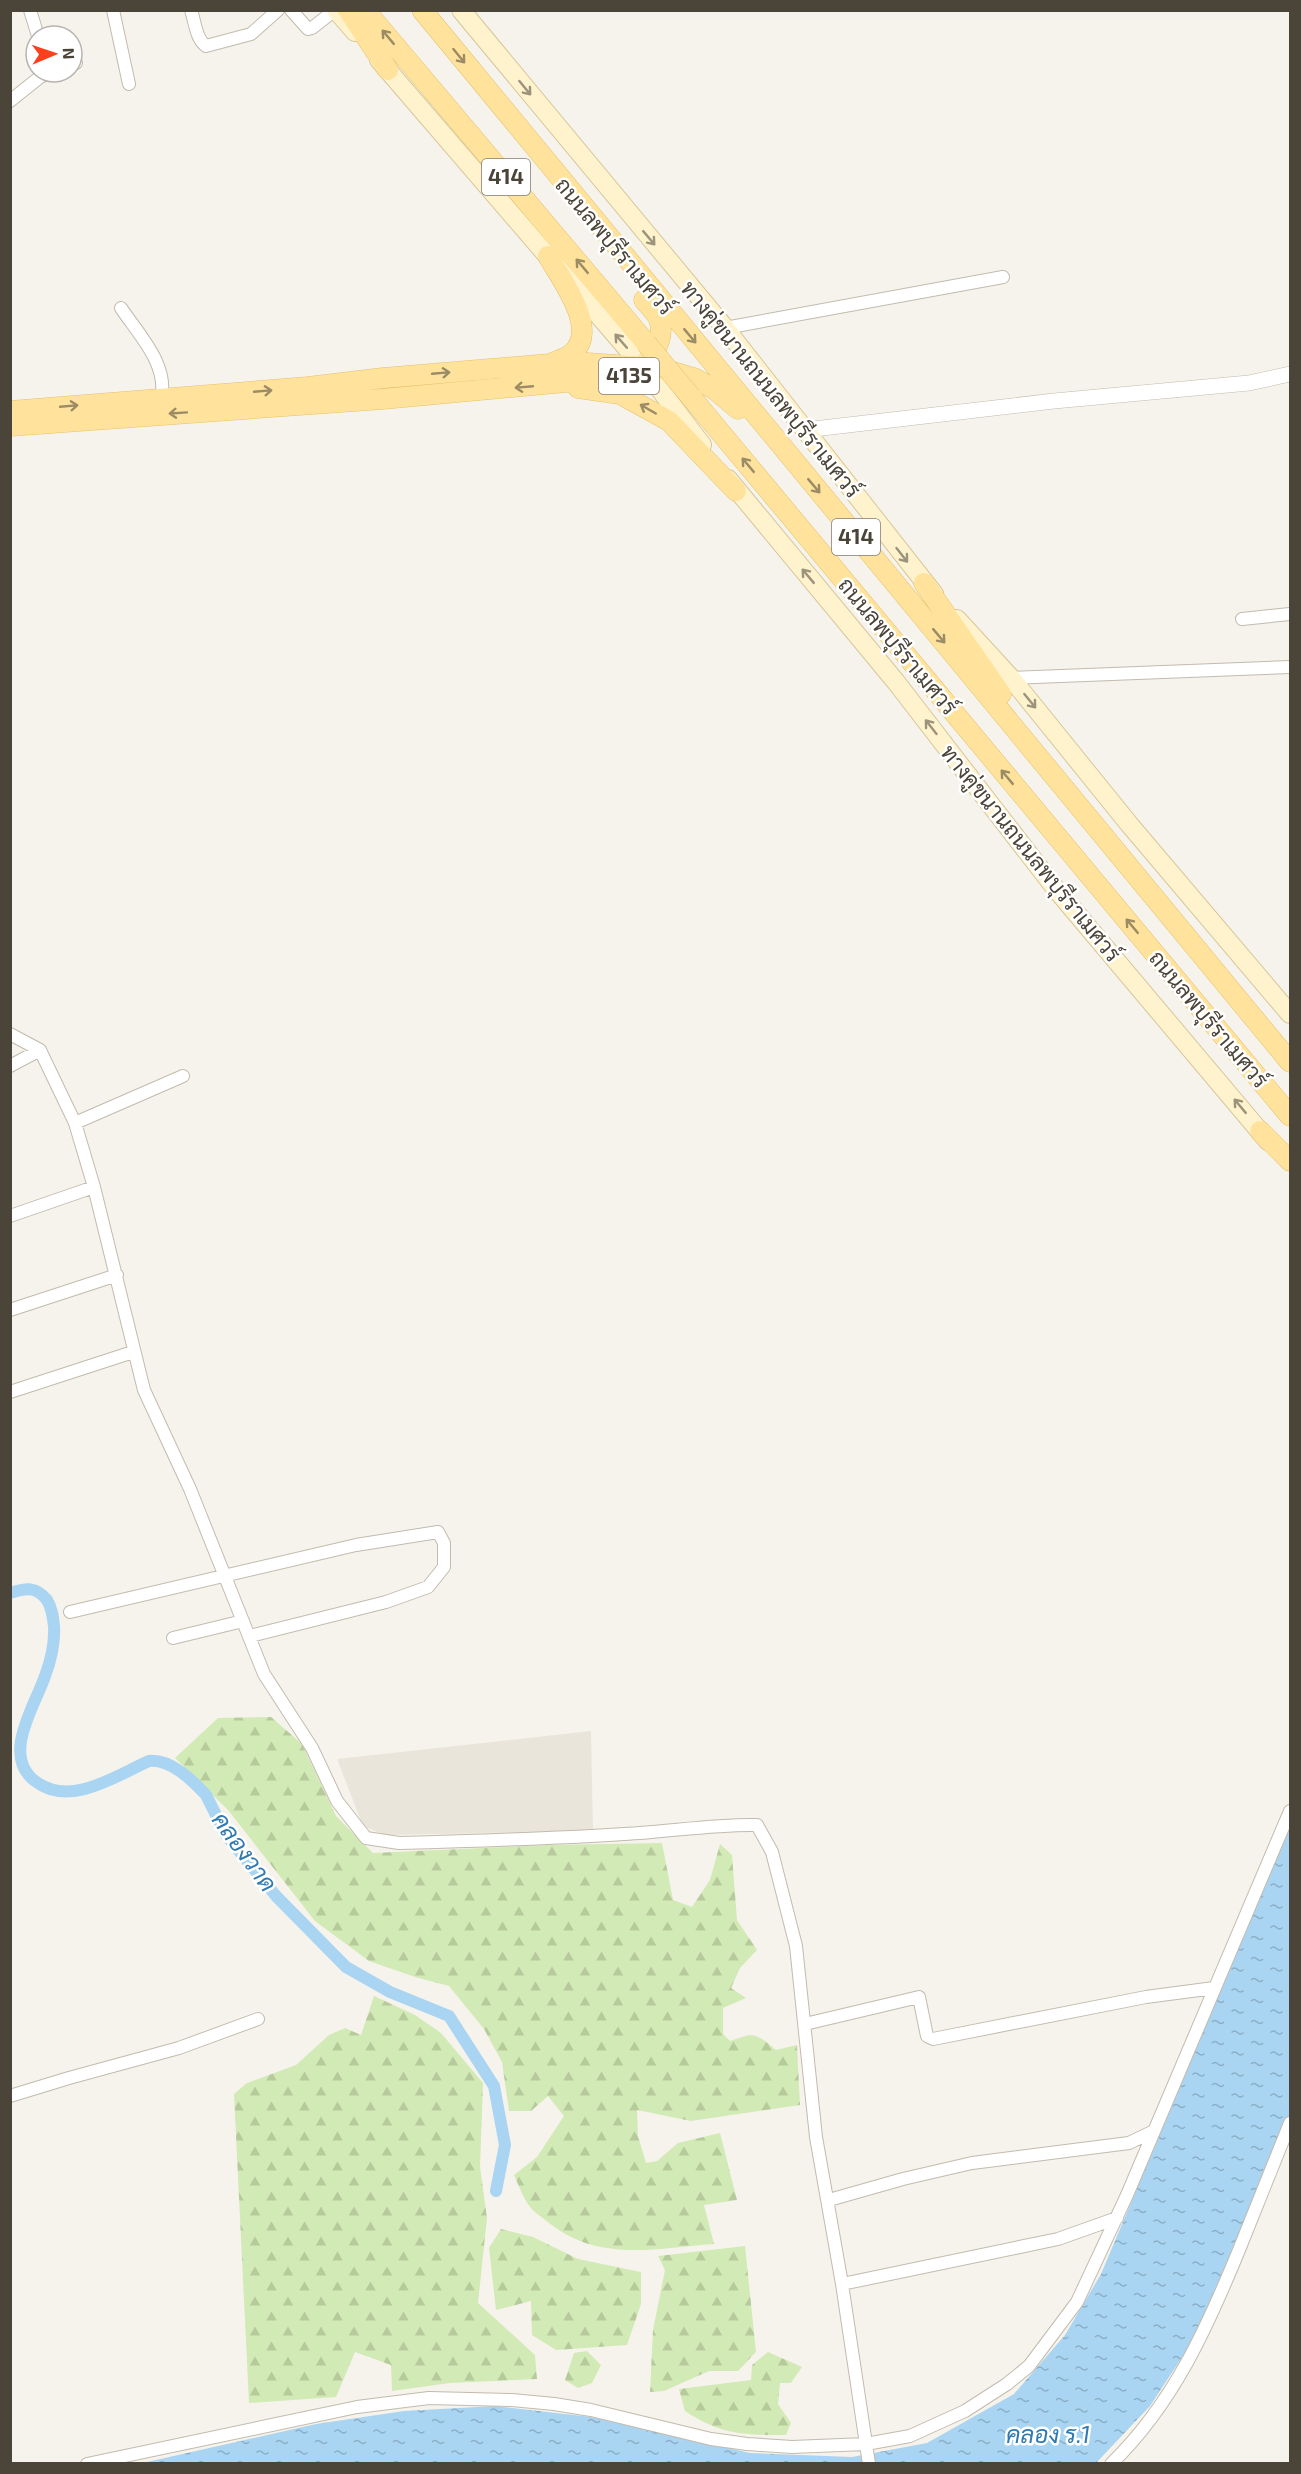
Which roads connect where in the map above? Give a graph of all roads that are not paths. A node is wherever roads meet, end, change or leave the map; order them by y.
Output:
1 (113, 10) edge
2 (191, 10) edge
3 (278, 10) edge
4 (291, 10) edge
5 (336, 10) edge
6 (348, 10) edge
7 (365, 10) edge
8 (422, 10) edge
9 (461, 10) edge
10 (388, 70) junction
11 (31, 84) edge
12 (129, 84) dead end
13 (10, 101) edge
14 (556, 174) junction
15 (548, 256) junction
16 (1003, 277) dead end
17 (121, 308) dead end
18 (725, 328) junction
19 (549, 364) junction
20 (643, 367) junction
21 (1290, 374) edge
22 (552, 384) junction
23 (161, 399) junction
24 (10, 411) edge
25 (10, 426) edge
26 (805, 430) junction
27 (773, 437) junction
28 (736, 491) junction
29 (924, 583) junction
30 (1290, 614) edge
31 (1242, 619) dead end
32 (1290, 667) edge
33 (1011, 678) junction
34 (1079, 806) junction
35 (1290, 1014) edge
36 (10, 1034) edge
37 (40, 1050) junction
38 (1290, 1062) edge
39 (10, 1066) edge
40 (183, 1077) dead end
41 (1290, 1116) edge
42 (75, 1123) junction
43 (1260, 1131) junction
44 (1290, 1161) edge
45 (1290, 1168) edge
46 (94, 1186) junction
47 (10, 1216) edge
48 (117, 1275) junction
49 (10, 1310) edge
50 (134, 1352) junction
51 (10, 1392) edge
52 (226, 1577) junction
53 (70, 1612) dead end
54 (243, 1621) junction
55 (250, 1636) junction
56 (173, 1638) dead end
57 (1290, 1811) edge
58 (1214, 1988) junction
59 (258, 2019) dead end
60 (805, 2024) junction
61 (10, 2096) edge
62 (1290, 2123) edge
63 (1154, 2131) junction
64 (829, 2200) junction
65 (1117, 2218) junction
66 (842, 2284) junction
67 (866, 2444) junction
68 (87, 2463) edge
69 (869, 2463) edge
70 (1111, 2463) edge

1 - 12 street
2 - 3 street
4 - 5 street
5 - 10 main road, ทางคู่ขนานถนนลพบุรีราเมศวร์ / 414
6 - 10 main road
41 -> 7 main road, ถนนลพบุรีราเมศวร์ / 414, bridge
8 -> 14 main road, ถนนลพบุรีราเมศวร์ / 414
9 -> 18 main road, ทางคู่ขนานถนนลพบุรีราเมศวร์ / 414
10 - 15 main road, ทางคู่ขนานถนนลพบุรีราเมศวร์ / 414
11 - 13 street
14 - 20 main road, 4135
14 -> 27 main road, ถนนลพบุรีราเมศวร์ / 414
15 - 19 main road
20 -> 15 main road, ทางคู่ขนานถนนลพบุรีราเมศวร์ / 414
16 - 18 street
17 - 23 street
18 - 26 main road, ทางคู่ขนานถนนลพบุรีราเมศวร์ / 414
19 - 20 main road, 4135
23 -> 19 main road, 4135
20 - 22 main road, 4135
20 - 27 main road, 4135
20 - 28 main road, ทางคู่ขนานถนนลพบุรีราเมศวร์ / 414
21 - 26 street
22 -> 25 main road, 4135
28 -> 22 main road
24 -> 23 main road, 4135
26 -> 29 main road, ทางคู่ขนานถนนลพบุรีราเมศวร์ / 414
27 -> 34 main road, ถนนลพบุรีราเมศวร์ / 414
43 -> 28 main road, ทางคู่ขนานถนนลพบุรีราเมศวร์ / 414
29 - 33 main road, ทางคู่ขนานถนนลพบุรีราเมศวร์ / 414
29 - 34 main road
30 - 31 street
32 - 33 street
33 -> 35 main road, ทางคู่ขนานถนนลพบุรีราเมศวร์ / 414
34 - 38 main road, ถนนลพบุรีราเมศวร์ / 414
36 - 37 street
37 - 39 street
37 - 42 street
40 - 42 street
42 - 46 street
43 - 44 main road
43 - 45 main road, ทางคู่ขนานถนนลพบุรีราเมศวร์ / 414
46 - 47 street
46 - 48 street
48 - 49 street
48 - 50 street
50 - 51 street
50 - 52 street
52 - 53 street
52 - 54 street
52 - 55 street
54 - 55 street
54 - 56 street
55 - 60 street
57 - 58 street
58 - 60 street
58 - 63 street
59 - 61 street
60 - 64 street
62 - 70 street
63 - 64 street
63 - 65 street
64 - 66 street
65 - 66 street
65 - 67 street
66 - 67 street
67 - 68 street
67 - 69 street

